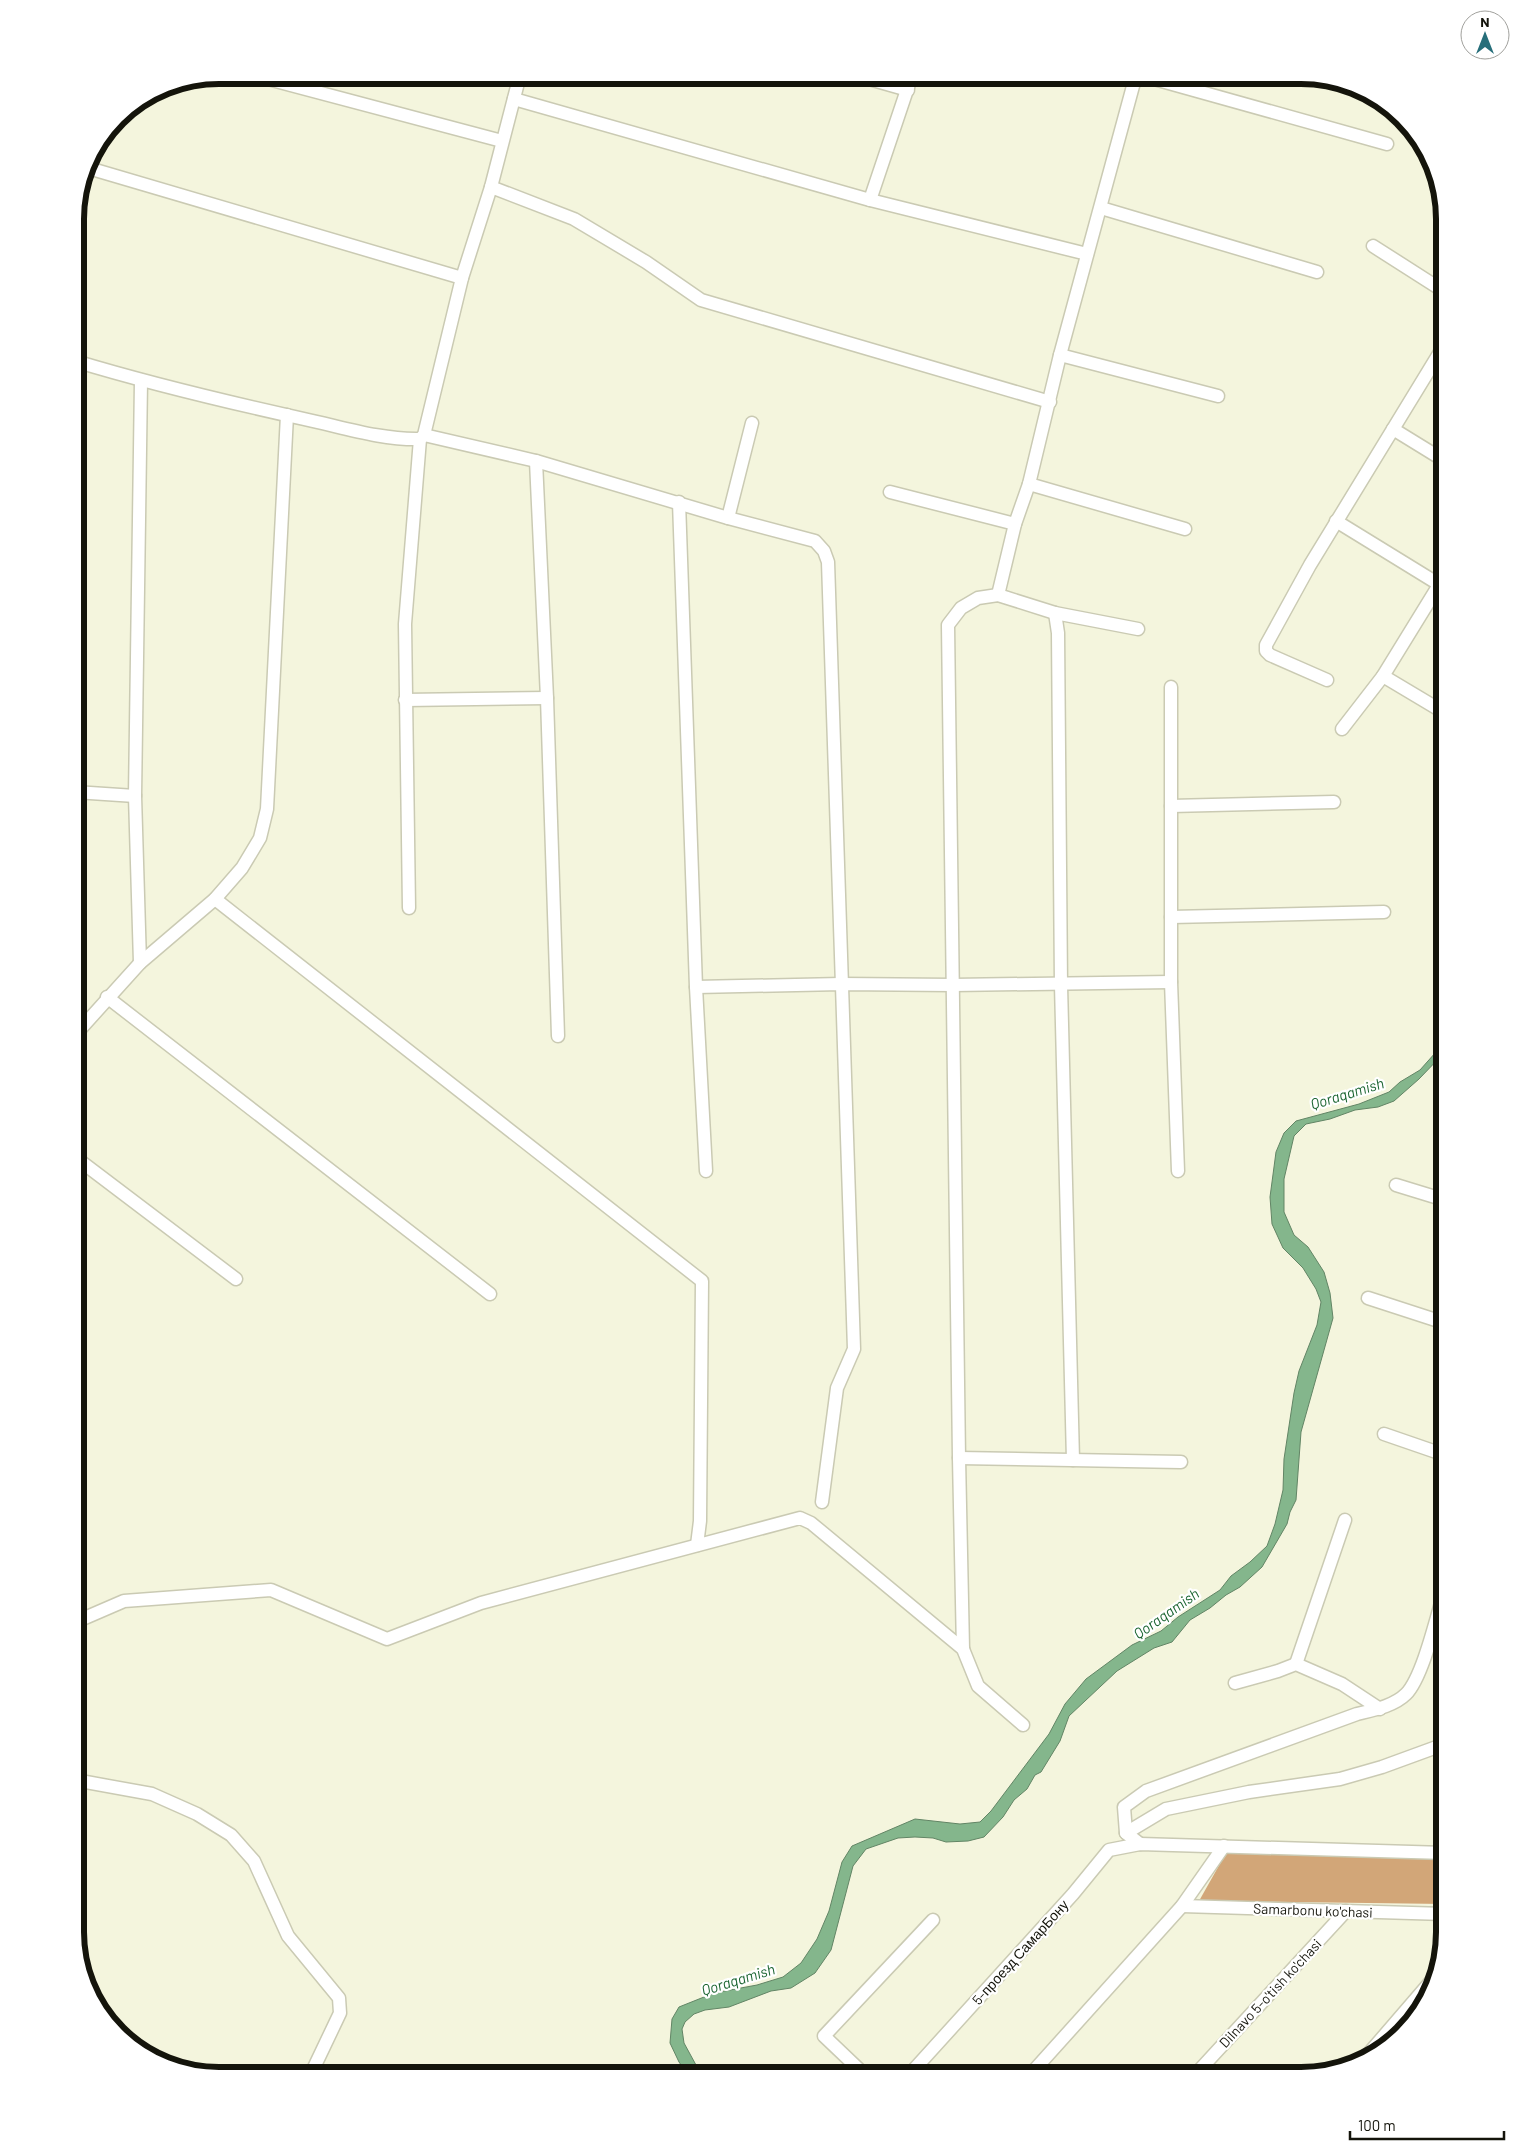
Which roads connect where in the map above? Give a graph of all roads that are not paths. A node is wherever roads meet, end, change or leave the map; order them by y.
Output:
1 (287, 84) edge
2 (518, 84) edge
3 (886, 84) edge
4 (910, 84) edge
5 (1134, 84) edge
6 (1172, 84) edge
7 (908, 90) junction
8 (514, 99) junction
9 (502, 141) junction
10 (1387, 144) dead end
11 (93, 169) edge
12 (491, 187) junction
13 (870, 200) junction
14 (1101, 208) junction
15 (1373, 246) dead end
16 (1087, 254) junction
17 (1317, 272) dead end
18 (462, 278) junction
19 (1436, 286) edge
20 (1060, 355) junction
21 (1436, 359) edge
22 (84, 364) edge
23 (141, 381) junction
24 (1218, 396) dead end
25 (1050, 402) junction
26 (288, 415) junction
27 (752, 423) dead end
28 (1393, 429) junction
29 (422, 437) junction
30 (1436, 455) edge
31 (536, 461) junction
32 (1029, 484) junction
33 (890, 492) dead end
34 (679, 502) junction
35 (728, 518) junction
36 (1336, 520) junction
37 (1015, 524) junction
38 (1185, 529) dead end
39 (1436, 582) edge
40 (1436, 595) edge
41 (998, 596) junction
42 (1055, 613) junction
43 (1138, 629) dead end
44 (1383, 676) junction
45 (1327, 680) dead end
46 (1170, 687) dead end
47 (547, 698) junction
48 (405, 700) junction
49 (1436, 708) edge
50 (1342, 729) dead end
51 (84, 793) edge
52 (135, 796) junction
53 (1334, 802) dead end
54 (1170, 806) junction
55 (215, 899) junction
56 (409, 908) dead end
57 (1384, 912) dead end
58 (1171, 917) junction
59 (140, 963) junction
60 (1171, 982) junction
61 (841, 984) junction
62 (1061, 985) junction
63 (953, 986) junction
64 (696, 987) junction
65 (107, 997) junction
66 (84, 1024) edge
67 (558, 1036) dead end
68 (84, 1164) edge
69 (706, 1171) dead end
70 (1178, 1171) dead end
71 (1396, 1185) dead end
72 (1436, 1197) edge
73 (236, 1279) dead end
74 (490, 1294) dead end
75 (1368, 1298) dead end
76 (1436, 1320) edge
77 (1384, 1434) dead end
78 (1436, 1453) edge
79 (959, 1458) junction
80 (1073, 1460) junction
81 (1181, 1462) dead end
82 (822, 1502) dead end
83 (1345, 1520) dead end
84 (697, 1546) junction
85 (84, 1618) edge
86 (1436, 1618) edge
87 (963, 1649) junction
88 (1296, 1664) junction
89 (1235, 1683) dead end
90 (1380, 1709) junction
91 (1023, 1725) dead end
92 (1436, 1747) edge
93 (84, 1782) edge
94 (1126, 1833) junction
95 (1140, 1844) junction
96 (1224, 1846) junction
97 (1436, 1852) edge
98 (1182, 1906) junction
99 (1346, 1911) junction
100 (1436, 1914) edge
101 (933, 1920) dead end
102 (1424, 1989) edge
103 (1378, 2043) edge
104 (314, 2067) edge
105 (857, 2067) edge
106 (916, 2067) edge
107 (1037, 2067) edge
108 (1202, 2067) edge

1 - 9 street
2 - 8 street
3 - 7 street
4 - 7 street
5 - 14 street
6 - 10 street
7 - 13 street
8 - 9 street
8 - 13 street
9 - 12 street
11 - 18 street
12 - 18 street
12 - 25 street
13 - 16 street
14 - 16 street
14 - 17 street
15 - 19 street
16 - 20 street
18 - 29 street
20 - 24 street
20 - 25 street
21 - 28 street
22 - 23 street
23 - 26 street
23 - 52 street
25 - 32 street
26 - 29 street
26 - 55 street
27 - 35 street
28 - 30 street
28 - 36 street
29 - 31 street
29 - 48 street
31 - 34 street
31 - 47 street
32 - 37 street
32 - 38 street
33 - 37 street
34 - 35 street
34 - 64 street
35 - 61 street
36 - 39 street
36 - 45 street
37 - 41 street
40 - 44 street
41 - 42 street
41 - 63 street
42 - 43 street
42 - 62 street
44 - 49 street
44 - 50 street
46 - 54 street
47 - 48 street
47 - 67 street
48 - 56 street
51 - 52 street
52 - 59 street
53 - 54 street
54 - 58 street
55 - 59 street
55 - 84 street
57 - 58 street
58 - 60 street
59 - 65 street
60 - 62 street
60 - 70 street
61 - 63 street
61 - 64 street
61 - 82 street
62 - 63 street
62 - 80 street
63 - 79 street
64 - 69 street
65 - 66 street
65 - 74 street
68 - 73 street
71 - 72 street
75 - 76 street
77 - 78 street
79 - 80 street
79 - 87 street
80 - 81 street
83 - 88 street
84 - 85 street
84 - 87 street
86 - 90 street
87 - 91 street
88 - 89 street
88 - 90 street
90 - 94 street
92 - 94 street
93 - 104 street
94 - 95 street
95 - 96 street
95 - 106 street, 5-проезд СамарБону
96 - 97 street
96 - 98 street
98 - 99 street, Samarbonu ko'chasi
98 - 107 street
99 - 100 street, Samarbonu ko'chasi
99 - 108 street, Dilnavo 5-o'tish ko'chasi
101 - 105 street
102 - 103 street

